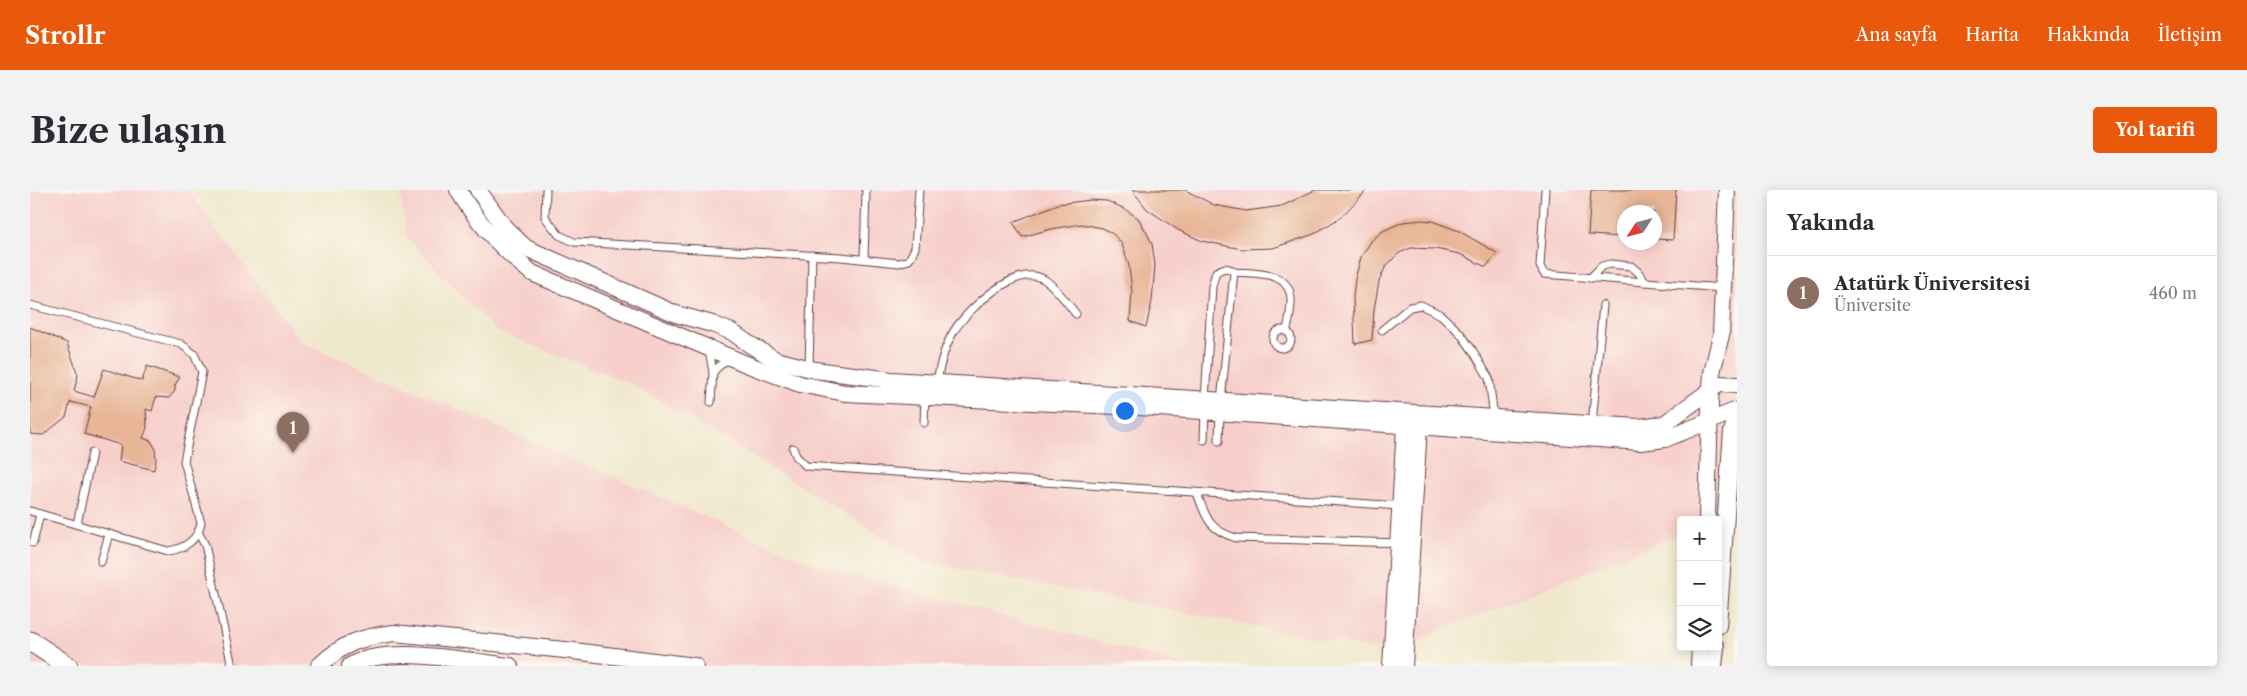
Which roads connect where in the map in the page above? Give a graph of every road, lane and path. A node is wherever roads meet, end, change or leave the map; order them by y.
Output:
1 (458, 190) edge
2 (478, 190) edge
3 (546, 190) edge
4 (866, 190) edge
5 (919, 190) edge
6 (1545, 190) edge
7 (1727, 190) edge
8 (812, 255) junction
9 (864, 259) junction
10 (1234, 272) junction
11 (1590, 278) junction
12 (1645, 282) junction
13 (1723, 288) junction
14 (30, 305) edge
15 (1603, 305) dead end
16 (1076, 314) dead end
17 (722, 328) junction
18 (1382, 330) dead end
19 (1286, 331) dead end
20 (739, 337) junction
21 (709, 349) junction
22 (728, 357) junction
23 (809, 368) junction
24 (713, 372) junction
25 (937, 383) junction
26 (1737, 385) edge
27 (1712, 388) junction
28 (925, 397) junction
29 (711, 402) dead end
30 (1213, 406) junction
31 (1737, 410) edge
32 (1737, 416) edge
33 (1494, 418) junction
34 (1710, 422) junction
35 (924, 423) dead end
36 (1592, 424) junction
37 (1412, 427) junction
38 (1204, 440) dead end
39 (1219, 440) dead end
40 (793, 448) dead end
41 (92, 453) dead end
42 (1197, 493) junction
43 (1400, 506) junction
44 (30, 511) edge
45 (40, 514) junction
46 (1707, 516) edge
47 (77, 524) junction
48 (198, 532) junction
49 (109, 534) junction
50 (33, 542) dead end
51 (1405, 543) junction
52 (101, 562) dead end
53 (1719, 606) edge
54 (30, 641) edge
55 (1700, 651) edge
56 (1716, 651) edge
57 (68, 666) edge
58 (232, 666) edge
59 (318, 666) edge
60 (350, 666) edge
61 (510, 666) edge
62 (695, 666) edge
63 (1391, 666) edge
64 (1404, 666) edge
65 (1699, 666) edge
66 (1714, 666) edge

1 - 21 street
2 - 17 street
3 - 8 lane
4 - 9 lane
5 - 9 lane
6 - 11 lane
7 - 13 street
8 - 9 lane
8 - 23 lane
10 - 19 lane
10 - 30 lane
10 - 30 lane
11 - 12 lane
11 - 12 lane
12 - 13 lane
13 - 27 street
14 - 48 lane
15 - 36 lane
16 - 25 lane
17 - 20 street
17 - 21 street
18 - 33 lane
20 - 22 street
20 - 23 street
21 - 22 street
21 - 24 lane
22 - 24 lane
22 - 28 street
23 - 25 street
24 - 29 lane
25 - 30 street
26 - 27 street
27 - 34 street
27 - 36 street
28 - 30 street
28 - 35 lane
30 - 33 street
30 - 37 street
30 - 38 lane
30 - 39 lane
31 - 34 street
32 - 53 street
33 - 36 street
34 - 37 street
34 - 46 street
37 - 43 street
37 - 51 street
40 - 42 lane
41 - 47 lane
42 - 43 lane
42 - 51 lane
43 - 51 street
44 - 45 lane
45 - 47 lane
45 - 50 lane
47 - 49 lane
48 - 49 lane
48 - 58 lane
49 - 52 lane
51 - 63 street
51 - 64 street
54 - 57 main road
55 - 65 street
56 - 66 street
59 - 62 street
60 - 61 street

